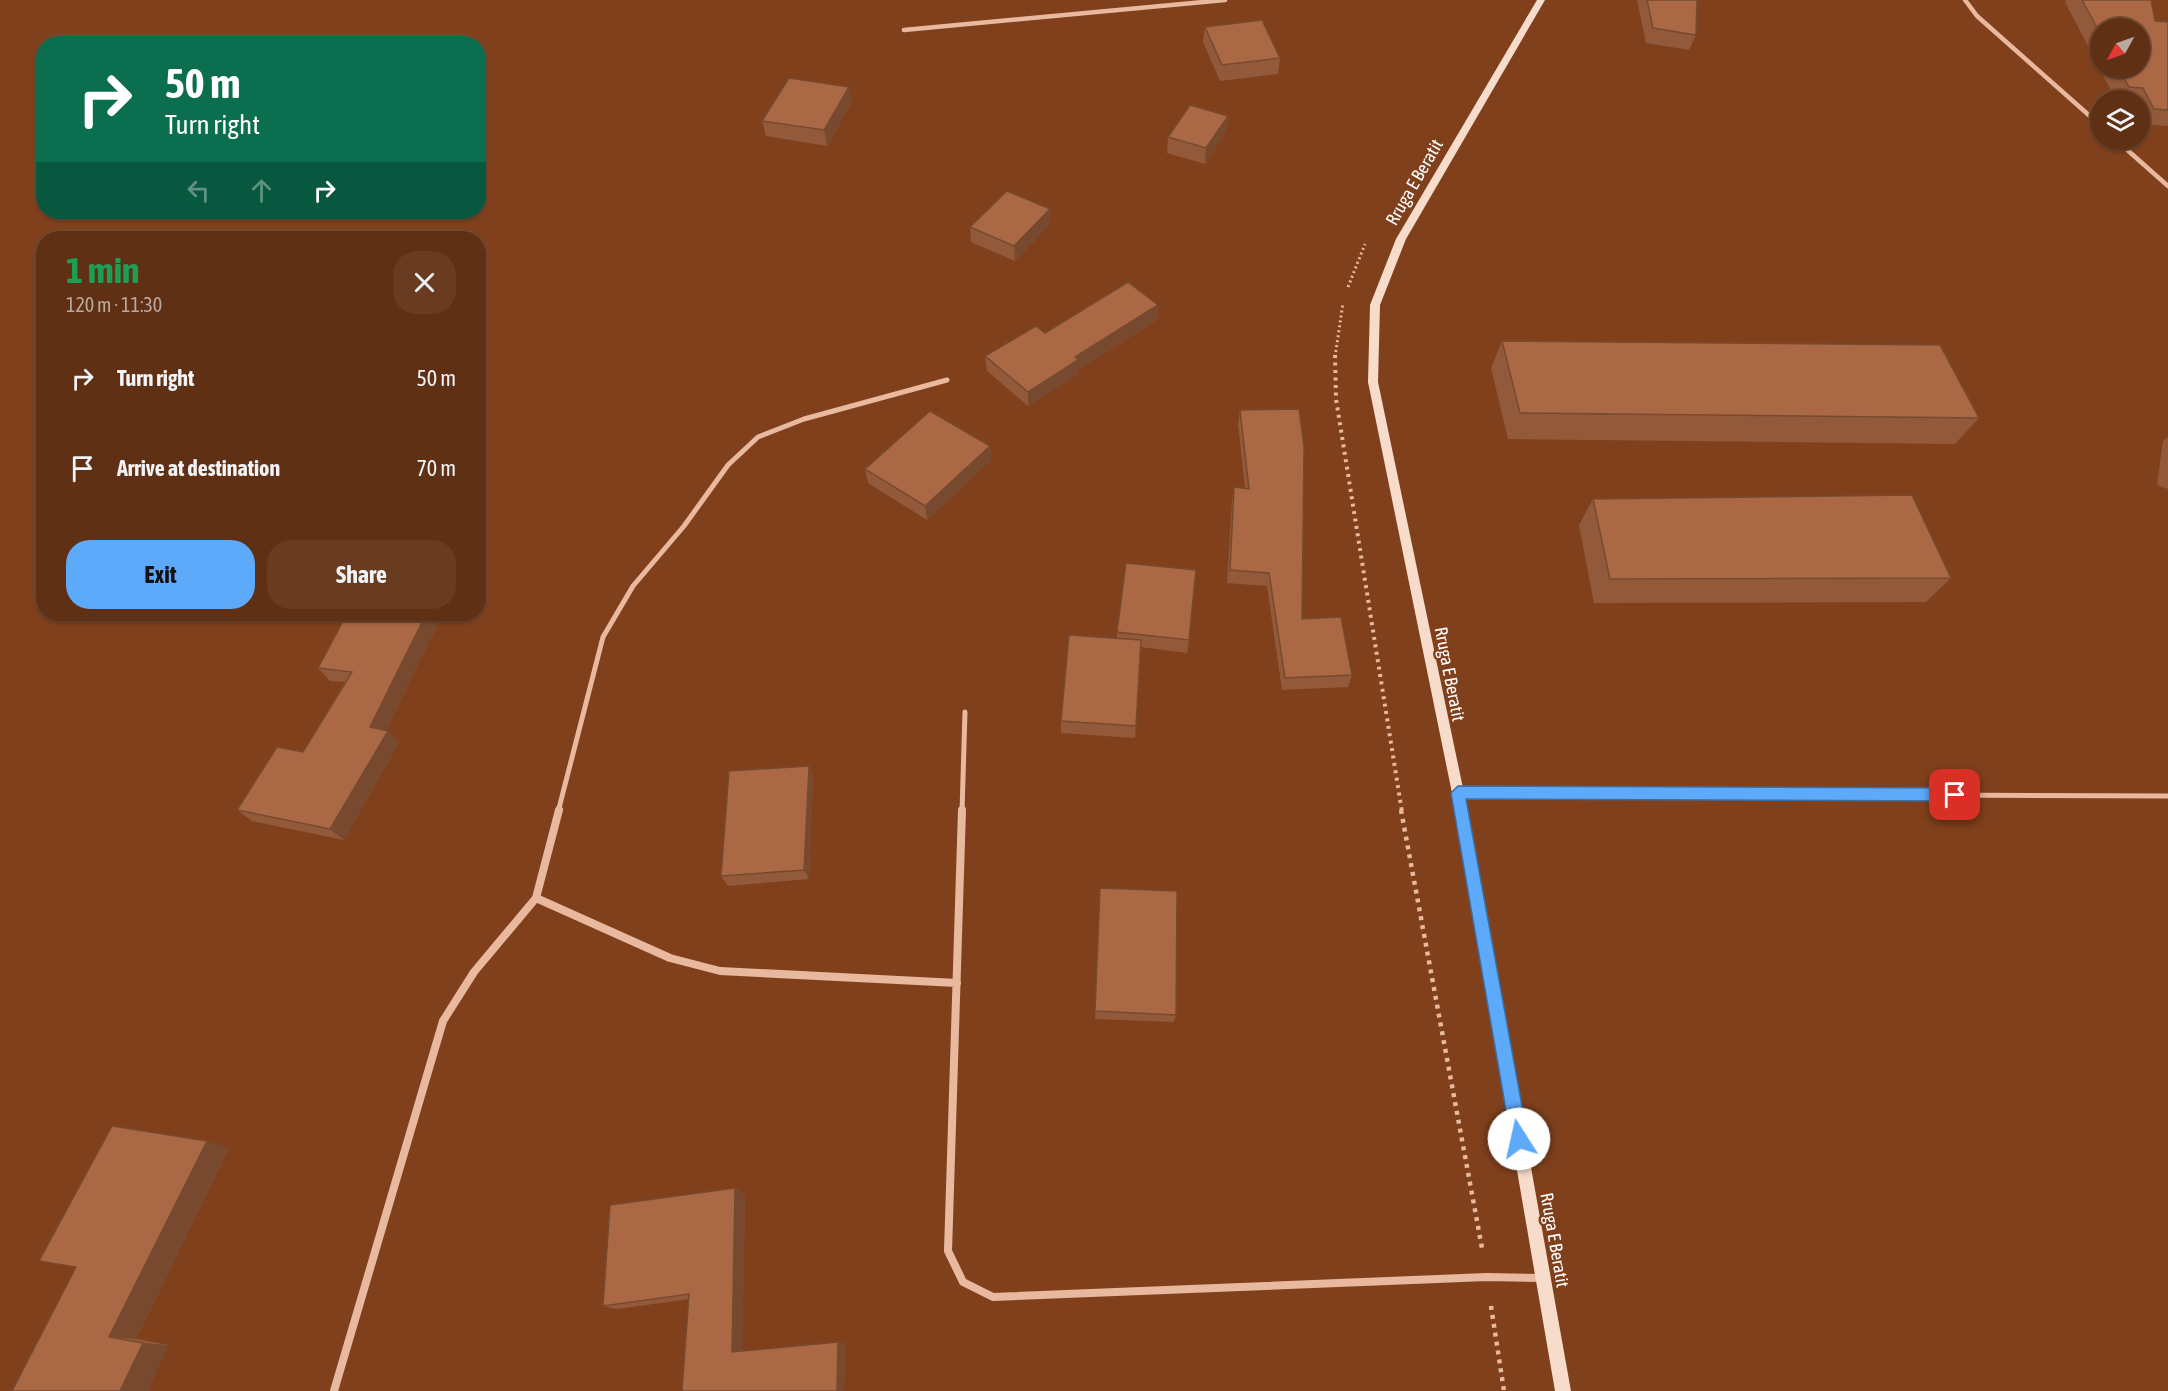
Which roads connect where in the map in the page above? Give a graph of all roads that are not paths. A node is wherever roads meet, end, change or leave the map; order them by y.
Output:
1 (1225, 0) edge
2 (1541, 0) edge
3 (1965, 0) edge
4 (904, 30) dead end
5 (2090, 116) edge
6 (2127, 150) edge
7 (2168, 186) edge
8 (947, 380) dead end
9 (965, 712) dead end
10 (1458, 793) junction
11 (2168, 796) edge
12 (536, 898) junction
13 (957, 983) junction
14 (1544, 1278) junction
15 (334, 1391) edge
16 (1563, 1391) edge

1 - 4 street
2 - 10 main road, Rruga E Beratit
3 - 5 street
6 - 7 street
8 - 12 street
9 - 13 street
10 - 11 street
10 - 14 main road, Rruga E Beratit
12 - 13 street
12 - 15 street
13 - 14 street
14 - 16 main road, Rruga E Beratit

